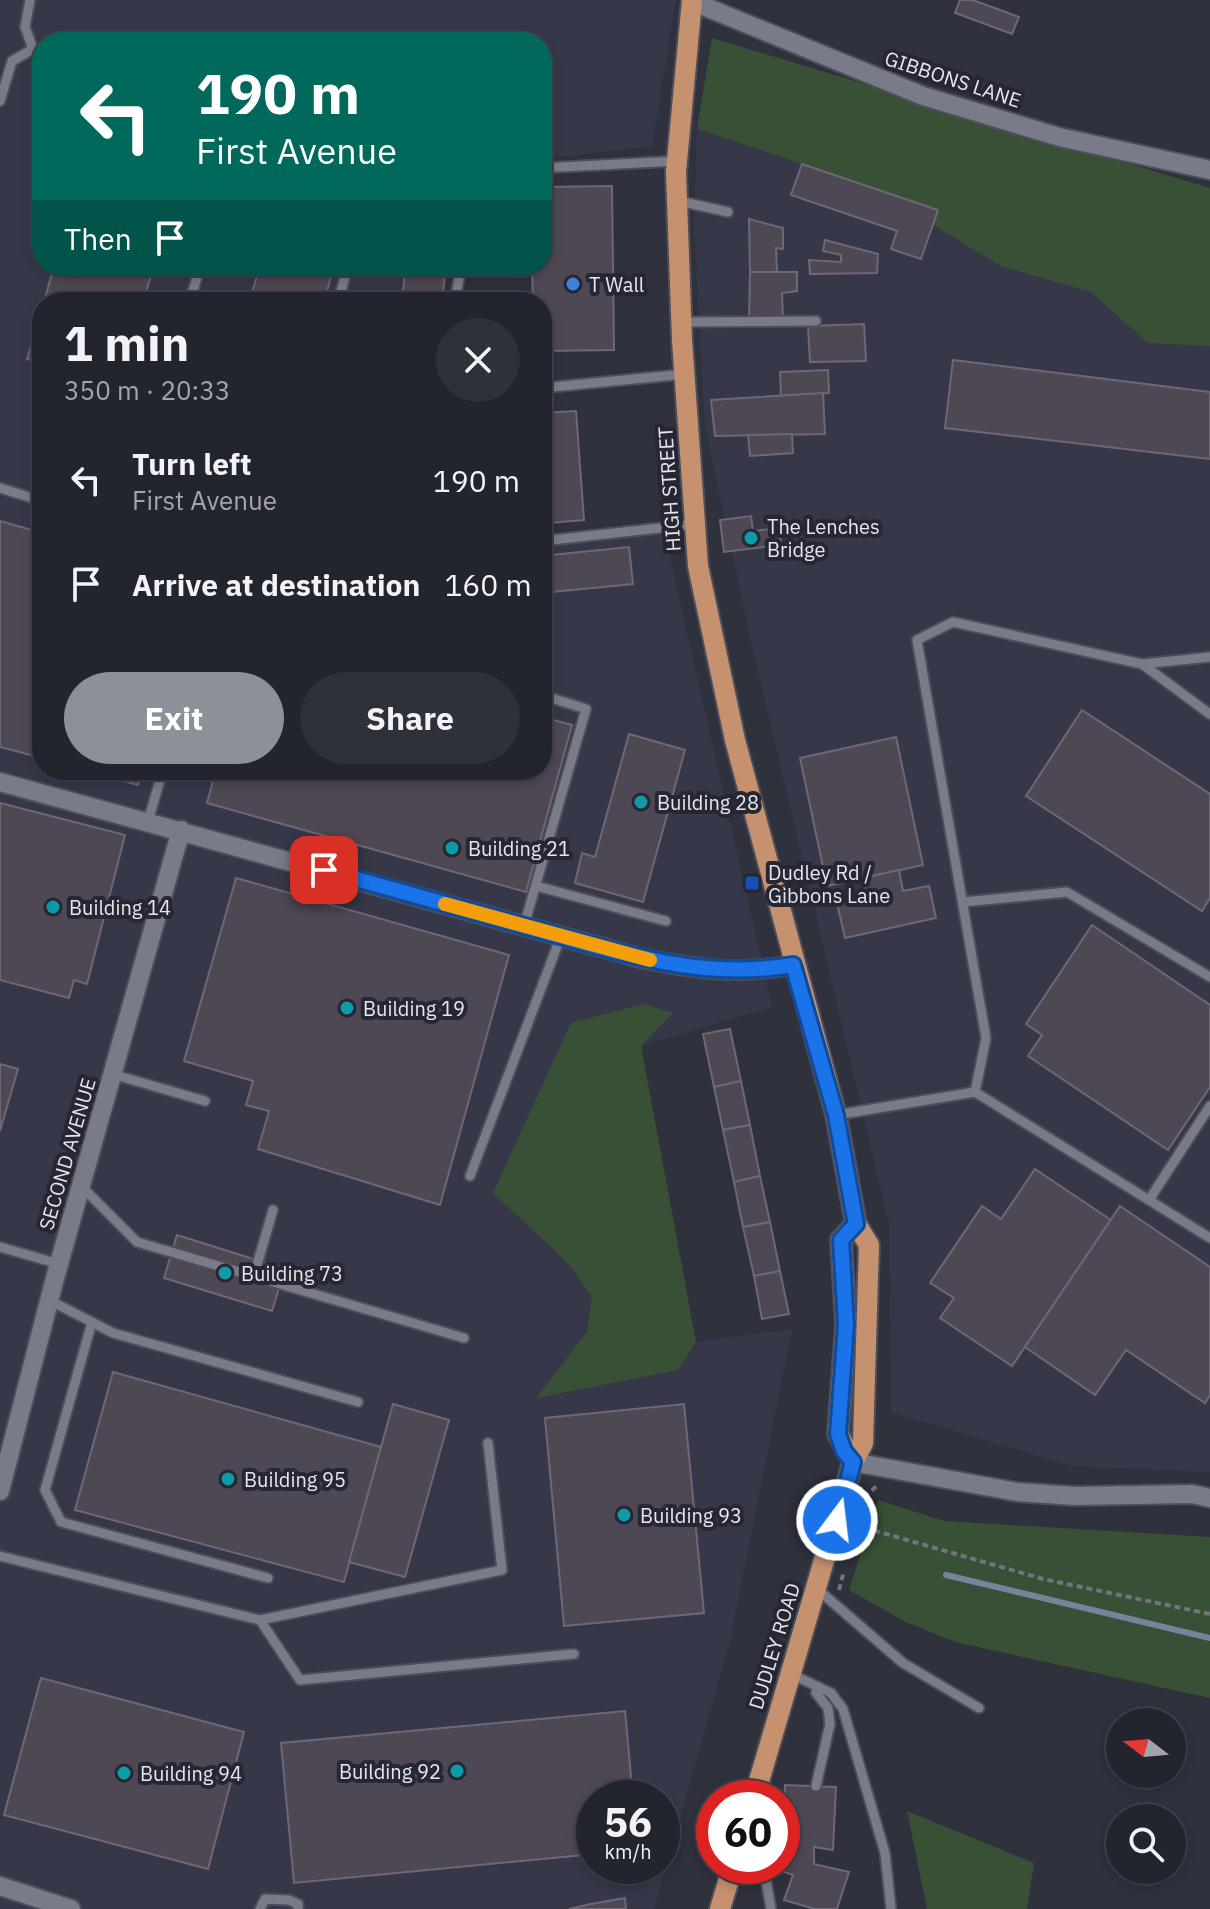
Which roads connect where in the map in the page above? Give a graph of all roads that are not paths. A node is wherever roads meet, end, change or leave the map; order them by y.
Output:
1 (30, 0) edge
2 (692, 0) edge
3 (32, 39) edge
4 (32, 53) edge
5 (0, 101) edge
6 (677, 161) junction
7 (552, 167) edge
8 (1208, 168) edge
9 (679, 201) junction
10 (728, 212) dead end
11 (816, 321) dead end
12 (682, 322) junction
13 (685, 374) junction
14 (552, 387) edge
15 (0, 488) edge
16 (32, 498) edge
17 (696, 524) junction
18 (552, 540) edge
19 (1210, 657) edge
20 (1142, 664) junction
21 (552, 698) edge
22 (1210, 714) edge
23 (160, 780) edge
24 (0, 782) edge
25 (148, 821) junction
26 (181, 830) junction
27 (536, 886) junction
28 (963, 902) junction
29 (666, 921) dead end
30 (524, 926) junction
31 (561, 936) junction
32 (793, 965) junction
33 (1210, 977) edge
34 (112, 1074) junction
35 (975, 1092) junction
36 (205, 1101) dead end
37 (1210, 1106) edge
38 (836, 1115) junction
39 (470, 1176) dead end
40 (81, 1186) junction
41 (1149, 1200) junction
42 (273, 1210) dead end
43 (1210, 1238) edge
44 (0, 1247) edge
45 (59, 1264) junction
46 (254, 1275) junction
47 (49, 1300) junction
48 (92, 1322) junction
49 (464, 1338) dead end
50 (358, 1402) dead end
51 (488, 1443) dead end
52 (853, 1462) junction
53 (0, 1491) edge
54 (1210, 1498) edge
55 (0, 1556) edge
56 (268, 1578) dead end
57 (816, 1588) junction
58 (260, 1620) junction
59 (574, 1654) dead end
60 (791, 1674) junction
61 (818, 1687) junction
62 (979, 1708) dead end
63 (759, 1780) edge
64 (816, 1786) dead end
65 (728, 1884) edge
66 (769, 1884) edge
67 (0, 1886) edge
68 (71, 1909) edge
69 (260, 1909) edge
70 (298, 1909) edge
71 (720, 1909) edge
72 (771, 1909) edge
73 (891, 1909) edge

1 - 3 lane
2 - 6 main road, HIGH STREET
2 - 8 street, GIBBONS LANE
4 - 5 lane
6 - 7 lane
6 - 9 main road, HIGH STREET
9 - 10 lane
9 - 12 main road, HIGH STREET
11 - 12 lane
12 - 13 main road, HIGH STREET
13 - 14 lane
13 - 17 main road, HIGH STREET
15 - 16 lane
17 - 18 lane
17 - 32 main road, HIGH STREET
19 - 20 lane
20 - 22 lane
20 - 28 lane
21 - 27 lane
23 - 25 lane
24 - 25 street
25 - 26 street
26 - 30 street
26 - 34 street, SECOND AVENUE
27 - 29 lane
27 - 30 lane
28 - 33 lane
28 - 35 lane
30 - 31 street
31 - 32 street
31 - 39 lane
32 - 38 main road, DUDLEY ROAD
34 - 36 lane
34 - 40 street, SECOND AVENUE
35 - 38 lane
35 - 41 lane
37 - 41 lane
38 - 52 main road, DUDLEY ROAD
40 - 45 street, SECOND AVENUE
40 - 46 lane
41 - 43 lane
42 - 46 lane
44 - 45 lane
45 - 47 street, SECOND AVENUE
46 - 49 lane
47 - 48 lane
47 - 53 street, SECOND AVENUE
48 - 50 lane
48 - 56 lane
51 - 58 lane
52 - 54 street
52 - 57 main road, DUDLEY ROAD
55 - 58 lane
57 - 60 main road, DUDLEY ROAD
57 - 62 lane
58 - 59 lane
60 - 61 lane
60 - 63 main road, DUDLEY ROAD
61 - 64 lane
61 - 73 lane
65 - 71 main road
66 - 72 lane
67 - 68 street
69 - 70 lane

